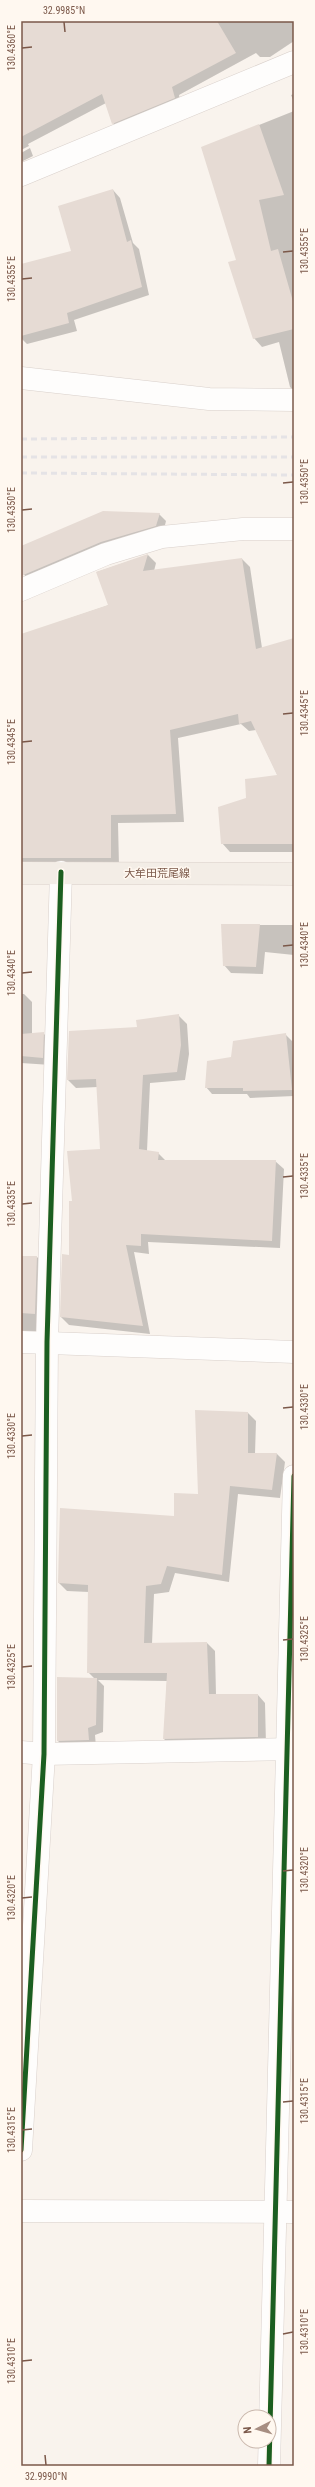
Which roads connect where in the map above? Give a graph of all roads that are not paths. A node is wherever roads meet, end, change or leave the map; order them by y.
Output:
1 (294, 62) edge
2 (21, 176) edge
3 (21, 378) edge
4 (294, 400) edge
5 (294, 529) edge
6 (21, 590) edge
7 (61, 872) junction
8 (21, 873) edge
9 (294, 874) edge
10 (21, 1342) edge
11 (47, 1342) junction
12 (294, 1352) edge
13 (294, 1476) edge
14 (290, 1748) edge
15 (21, 1752) edge
16 (44, 1754) junction
17 (21, 2150) edge
18 (21, 2211) edge
19 (285, 2212) edge
20 (269, 2466) edge

1 - 2 street
3 - 4 street
5 - 6 street
7 - 8 main road, 大牟田荒尾線
7 - 9 main road, 大牟田荒尾線
7 - 11 street
10 - 11 street
11 - 12 street
11 - 16 street
13 - 14 street
14 - 16 street
14 - 19 street
15 - 16 street
16 - 17 street
18 - 19 street
19 - 20 street

